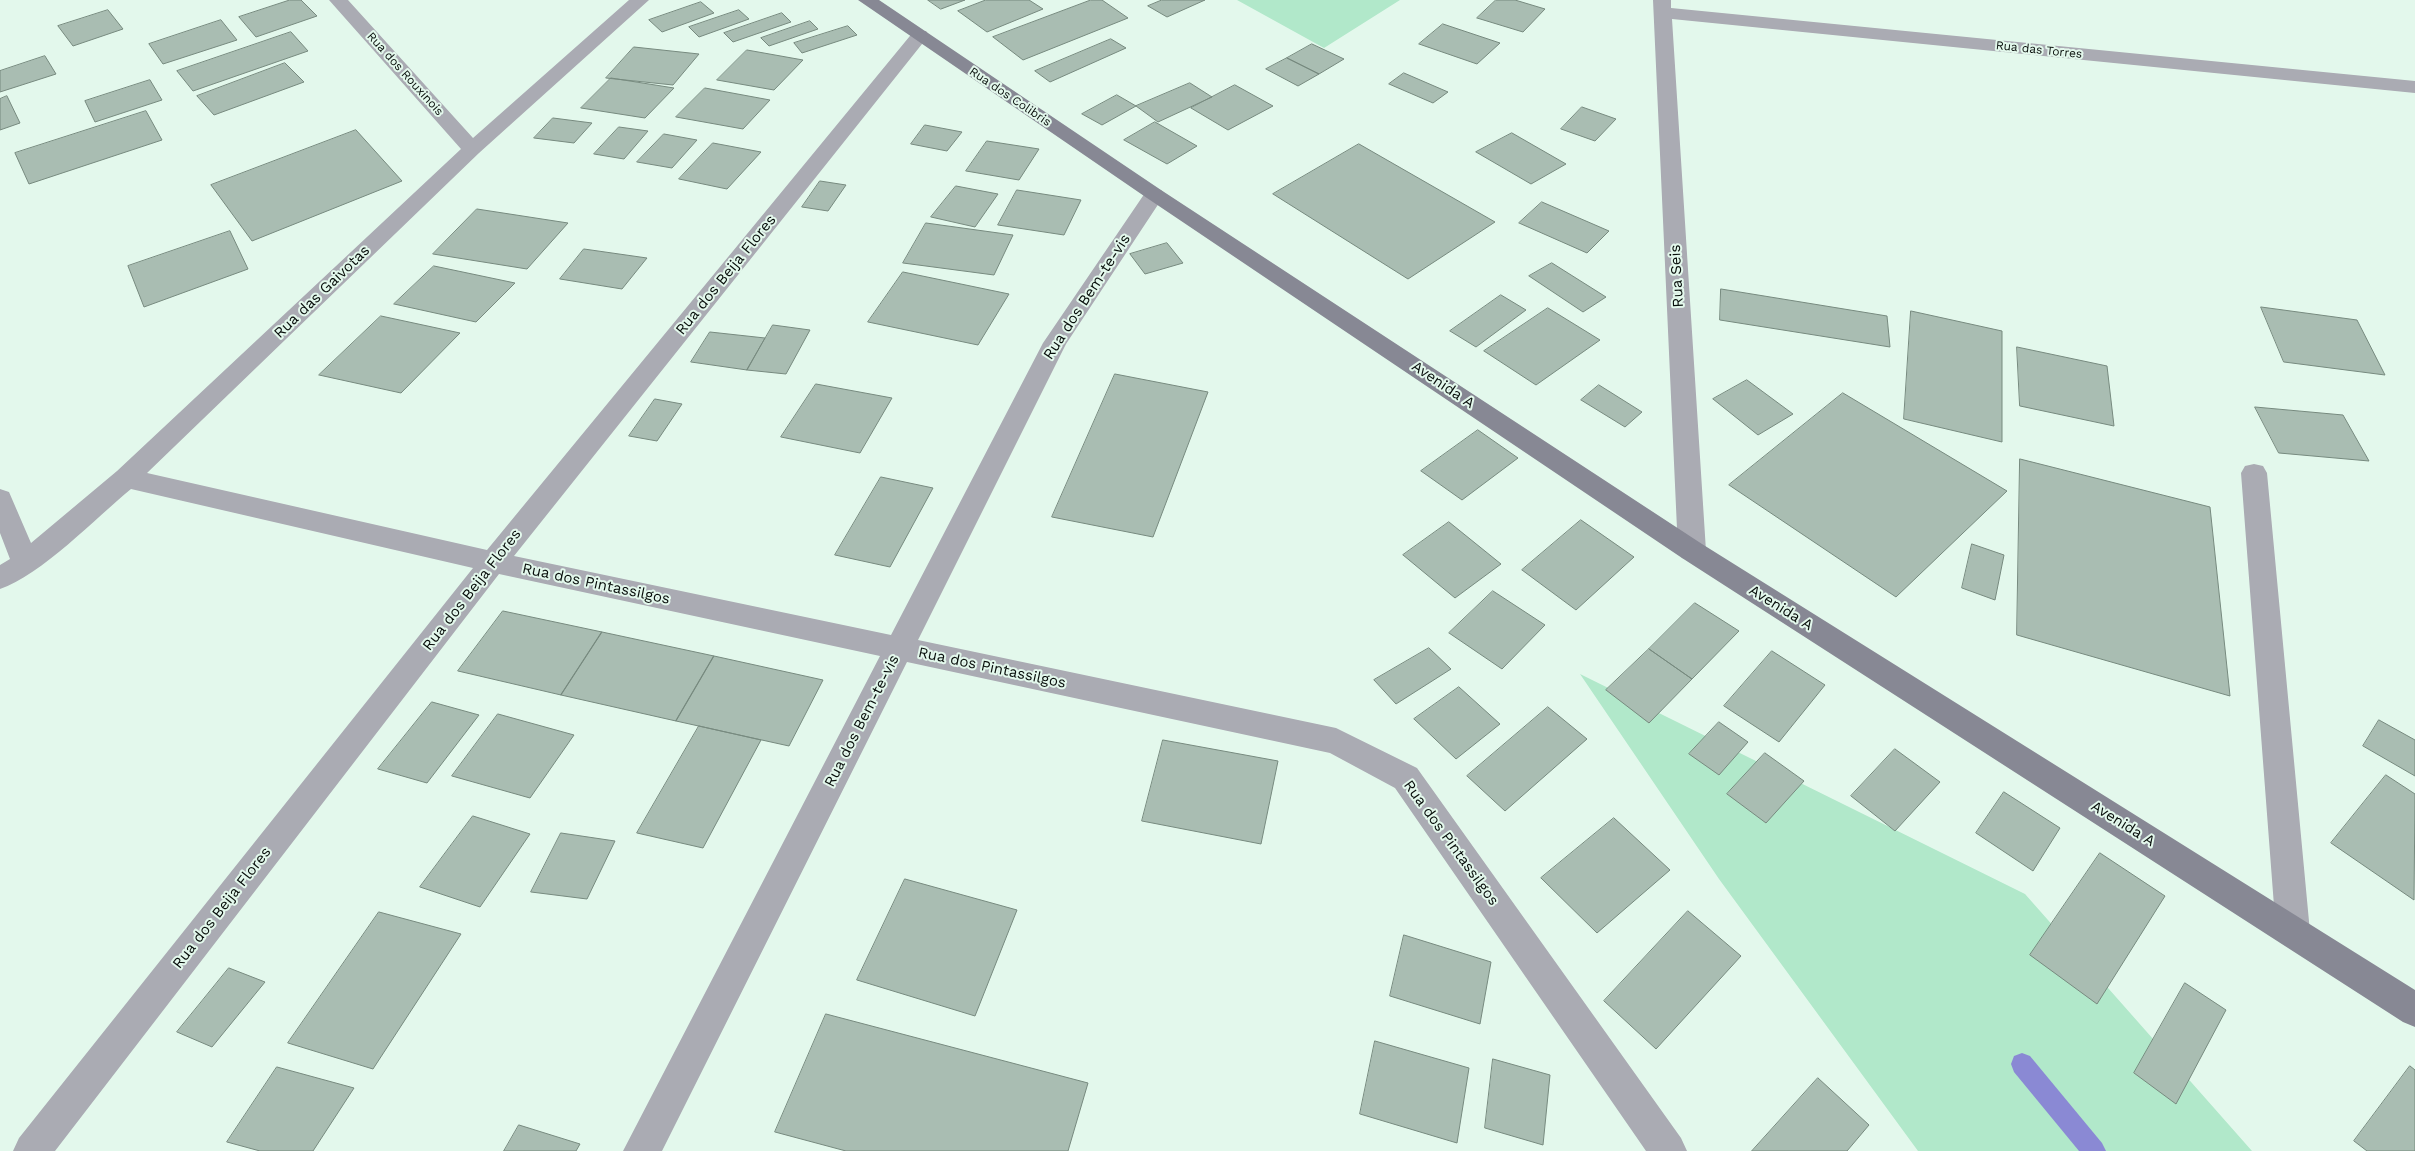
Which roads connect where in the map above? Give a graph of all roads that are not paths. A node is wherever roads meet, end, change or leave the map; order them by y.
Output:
1 (338, 0) edge
2 (640, 0) edge
3 (867, 0) edge
4 (1663, 6) edge
5 (920, 35) junction
6 (2415, 87) edge
7 (472, 149) junction
8 (1154, 194) junction
9 (2254, 473) dead end
10 (126, 478) junction
11 (0, 499) edge
12 (1692, 551) junction
13 (493, 562) junction
14 (25, 563) junction
15 (0, 578) edge
16 (900, 648) junction
17 (2293, 932) junction
18 (2415, 1010) edge
19 (32, 1151) edge
20 (642, 1151) edge
21 (1668, 1151) edge

1 - 7 street, Rua dos Rouxinois
2 - 7 street, Rua das Gaivotas
3 - 5 street, Rua dos Colibris
4 - 6 street, Rua das Torres
4 - 12 street, Rua Seis
5 - 8 street, Rua dos Colibris
5 - 13 street, Rua dos Beija Flores
7 - 10 street, Rua das Gaivotas
8 - 12 street, Avenida A
8 - 16 street, Rua dos Bem-te-vis
9 - 17 street
10 - 13 street, Rua dos Pintassilgos
10 - 14 street, Rua das Gaivotas
11 - 14 street
12 - 17 street, Avenida A
13 - 16 street, Rua dos Pintassilgos
13 - 19 street, Rua dos Beija Flores
14 - 15 street, Rua das Gaivotas
16 - 20 street, Rua dos Bem-te-vis
16 - 21 street, Rua dos Pintassilgos
17 - 18 street, Avenida A

